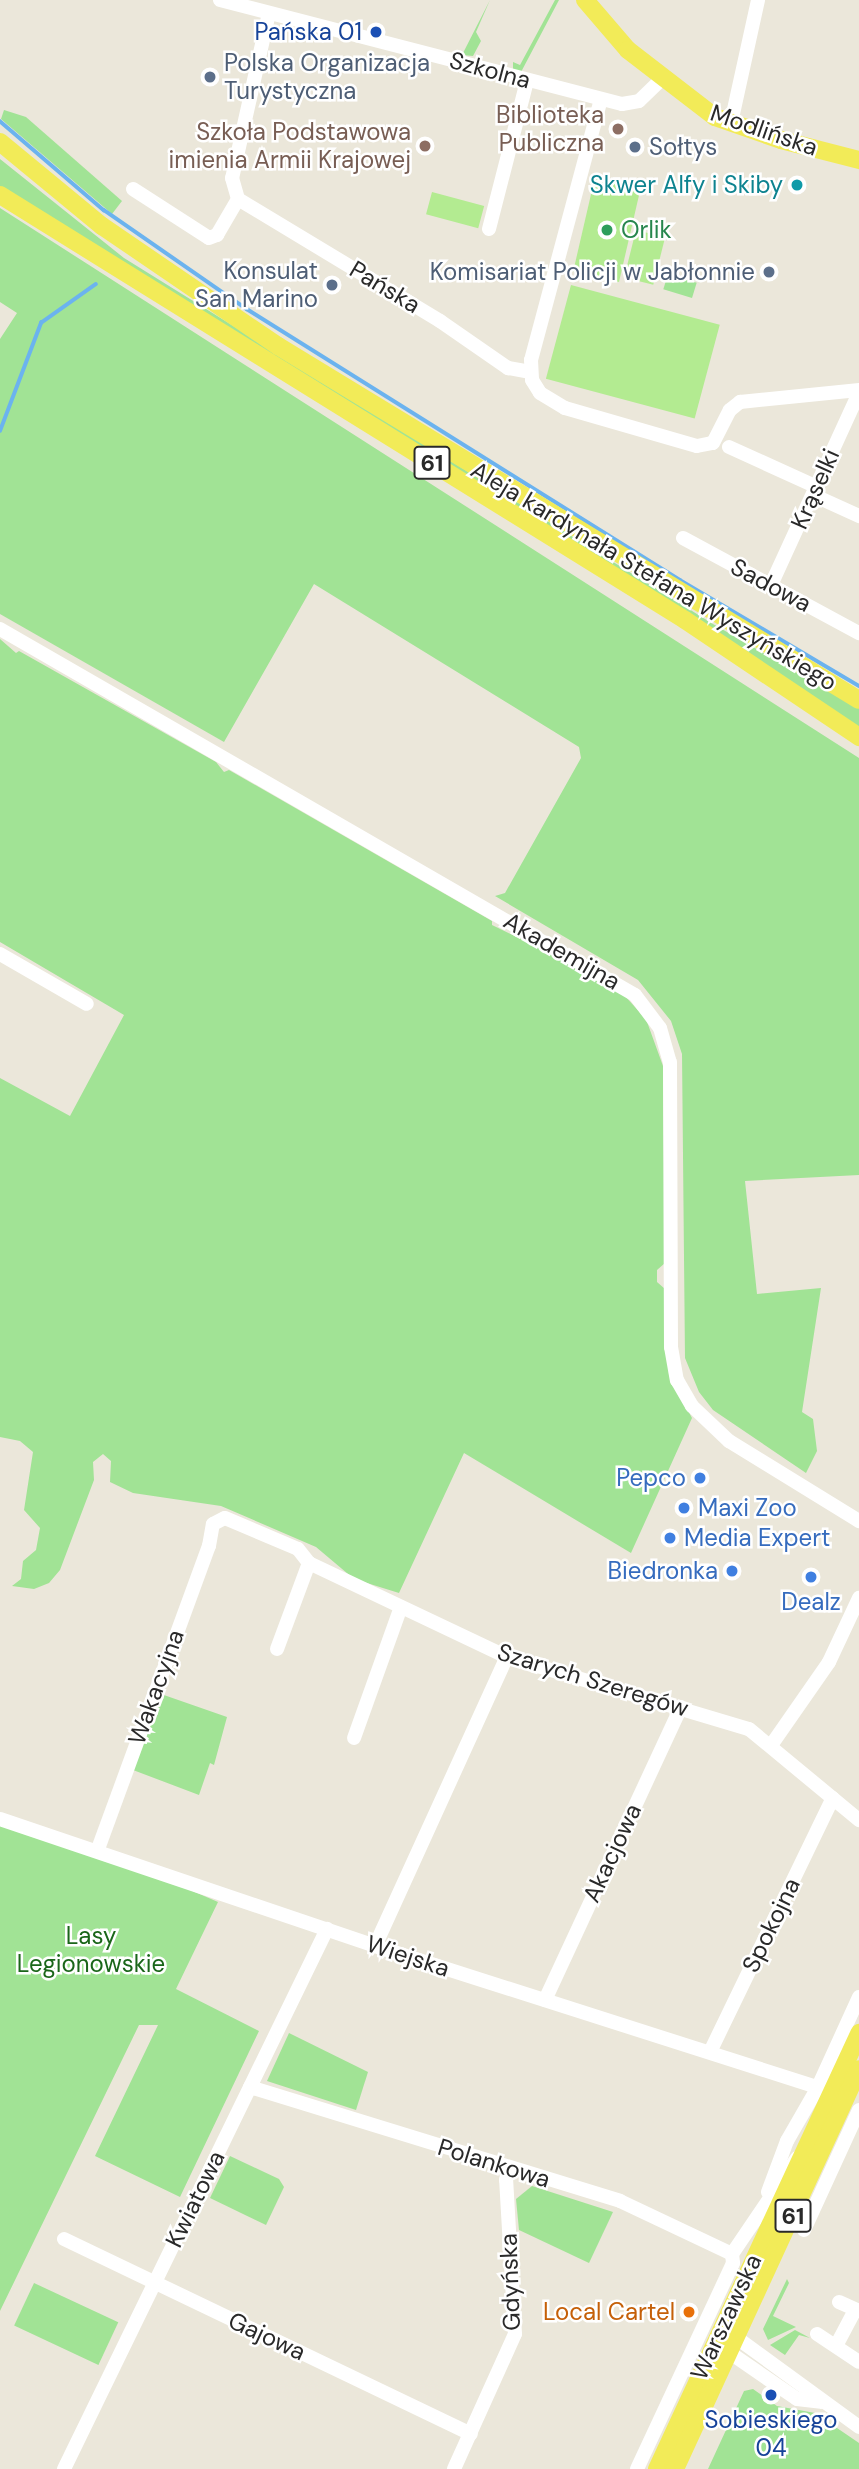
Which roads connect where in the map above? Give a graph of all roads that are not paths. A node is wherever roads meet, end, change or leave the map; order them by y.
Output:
1 (220, 0) edge
2 (585, 0) edge
3 (758, 0) edge
4 (269, 13) junction
5 (662, 79) junction
6 (527, 80) junction
7 (601, 99) junction
8 (730, 123) junction
9 (0, 142) edge
10 (859, 160) edge
11 (133, 189) dead end
12 (0, 195) edge
13 (238, 199) junction
14 (489, 229) dead end
15 (530, 372) junction
16 (859, 391) edge
17 (729, 447) dead end
18 (815, 491) junction
19 (859, 516) edge
20 (683, 538) dead end
21 (771, 585) junction
22 (0, 629) edge
23 (859, 633) edge
24 (859, 700) edge
25 (859, 737) edge
26 (0, 954) edge
27 (87, 1004) dead end
28 (839, 1507) junction
29 (859, 1510) edge
30 (859, 1521) edge
31 (213, 1524) joint
32 (309, 1563) junction
33 (859, 1598) edge
34 (401, 1607) junction
35 (277, 1649) dead end
36 (507, 1657) junction
37 (681, 1707) junction
38 (354, 1738) dead end
39 (772, 1744) junction
40 (833, 1798) junction
41 (0, 1819) edge
42 (859, 1821) edge
43 (97, 1849) junction
44 (327, 1929) junction
45 (376, 1946) junction
46 (859, 1997) edge
47 (545, 2000) junction
48 (859, 2033) edge
49 (710, 2052) junction
50 (859, 2069) edge
51 (250, 2087) junction
52 (833, 2090) junction
53 (859, 2110) edge
54 (805, 2149) junction
55 (509, 2167) junction
56 (767, 2198) junction
57 (804, 2230) dead end
58 (64, 2239) dead end
59 (732, 2254) junction
60 (155, 2283) junction
61 (839, 2302) dead end
62 (857, 2311) edge
63 (817, 2334) dead end
64 (716, 2340) junction
65 (836, 2346) junction
66 (733, 2347) junction
67 (859, 2362) edge
68 (859, 2427) edge
69 (471, 2434) junction
70 (64, 2469) edge
71 (454, 2469) edge
72 (637, 2469) edge
73 (657, 2469) edge
74 (675, 2469) edge

1 - 4 street, Szkolna
2 - 5 main road, Modlińska
3 - 8 street
4 - 6 street, Szkolna
4 - 13 street
5 - 7 street, Szkolna
5 - 8 main road, Modlińska
6 - 7 street, Szkolna
6 - 14 street
7 - 15 street
8 - 10 main road, Modlińska
9 - 24 main road, Aleja kardynała Stefana Wyszyńskiego / 61
11 - 13 street
12 - 25 main road, Aleja kardynała Stefana Wyszyńskiego / 61
13 - 15 street, Pańska
15 - 16 street
16 - 18 street, Krąselki
17 - 18 street
18 - 19 street
18 - 21 street, Krąselki
20 - 21 street, Sadowa
21 - 23 street, Sadowa
22 - 28 street, Akademijna
26 - 27 street
28 - 29 street, Akademijna
28 - 30 street, Akademijna
31 - 32 street, Szarych Szeregów
31 - 43 street, Wakacyjna
32 - 34 street, Szarych Szeregów
32 - 35 street
33 - 39 street
34 - 36 street, Szarych Szeregów
34 - 38 street
36 - 37 street, Szarych Szeregów
36 - 45 street
37 - 39 street, Szarych Szeregów
37 - 47 street, Akacjowa
39 - 40 street, Szarych Szeregów
40 - 42 street, Szarych Szeregów
40 - 49 street, Spokojna
41 - 43 street, Wiejska
43 - 44 street, Wiejska
44 - 45 street, Wiejska
44 - 51 street, Kwiatowa
45 - 47 street, Wiejska
46 - 52 street
47 - 49 street, Wiejska
48 - 52 main road, 61
49 - 52 street, Wiejska
50 - 52 main road, 61
51 - 55 street, Polankowa
51 - 60 street, Kwiatowa
52 - 54 main road, Warszawska / 61
52 - 56 street
52 - 66 main road, Warszawska / 61
53 - 57 street
54 - 56 street
54 - 64 main road, Warszawska / 61
55 - 59 street, Polankowa
55 - 69 street, Gdyńska
56 - 59 street
58 - 60 street, Gajowa
59 - 72 street
60 - 69 street, Gajowa
60 - 70 street, Kwiatowa
61 - 62 street
62 - 65 street
63 - 65 street
64 - 66 street
64 - 73 main road, Warszawska / 61
65 - 67 street
66 - 68 street
66 - 74 main road, Warszawska / 61
69 - 71 street, Gdyńska

